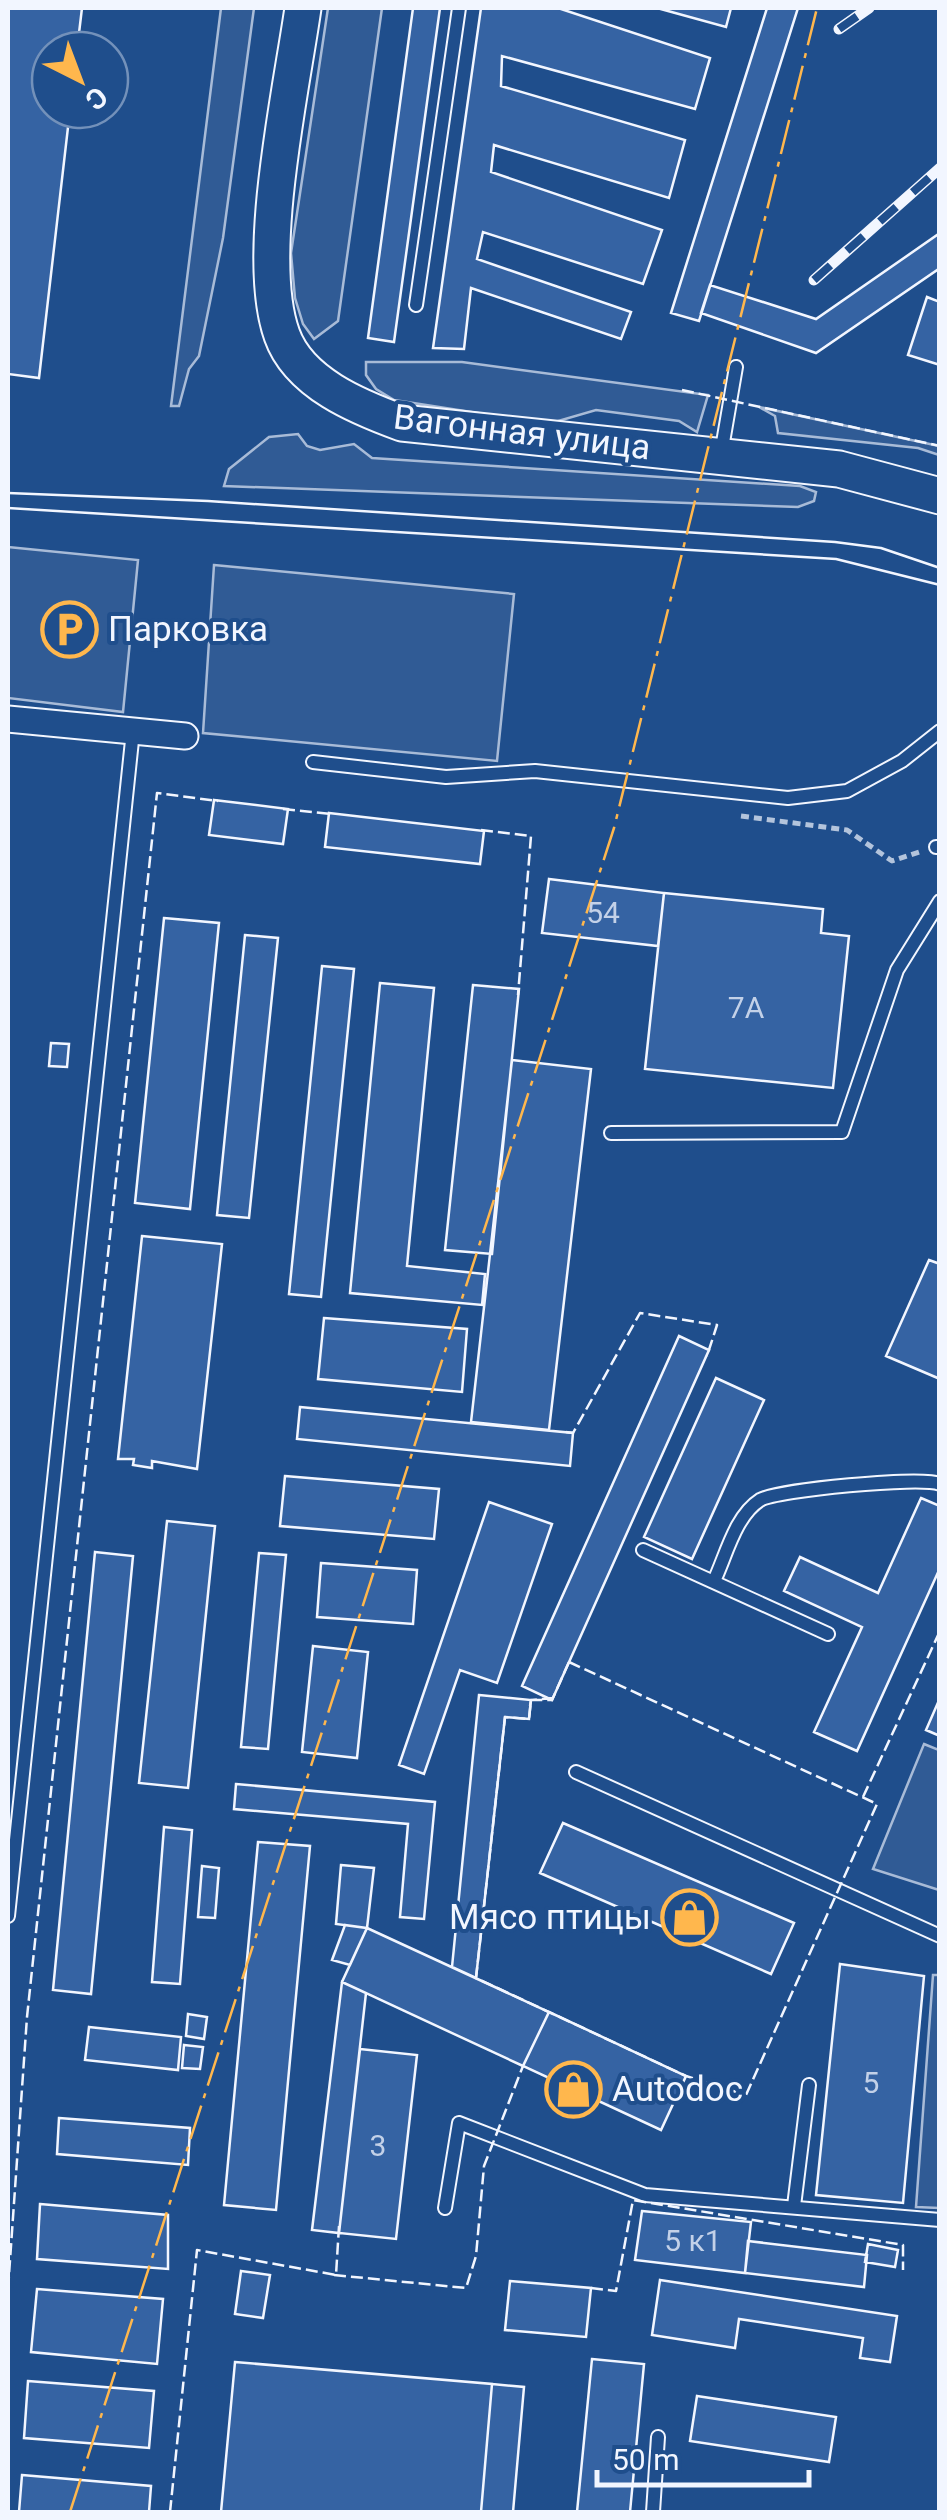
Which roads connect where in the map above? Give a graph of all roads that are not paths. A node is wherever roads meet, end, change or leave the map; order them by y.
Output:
1 (303, 8) edge
2 (459, 8) edge
3 (416, 304) dead end
4 (736, 366) dead end
5 (721, 456) junction
6 (940, 496) edge
7 (8, 719) edge
8 (133, 730) junction
9 (940, 731) edge
10 (185, 736) dead end
11 (313, 762) dead end
12 (940, 901) edge
13 (612, 1132) dead end
14 (940, 1484) edge
15 (643, 1550) dead end
16 (714, 1582) junction
17 (828, 1634) dead end
18 (576, 1772) dead end
19 (8, 1916) edge
20 (940, 1936) edge
21 (810, 2084) dead end
22 (794, 2206) junction
23 (445, 2208) dead end
24 (940, 2220) edge
25 (658, 2437) dead end
26 (652, 2512) edge

1 - 5 street, Вагонная улица
2 - 3 lane
4 - 5 lane
5 - 6 street, Вагонная улица
7 - 8 street
8 - 10 street
8 - 19 lane
9 - 11 lane
12 - 13 lane
14 - 16 lane
15 - 16 lane
16 - 17 lane
18 - 20 lane
21 - 22 lane
22 - 23 lane
22 - 24 lane
25 - 26 lane

